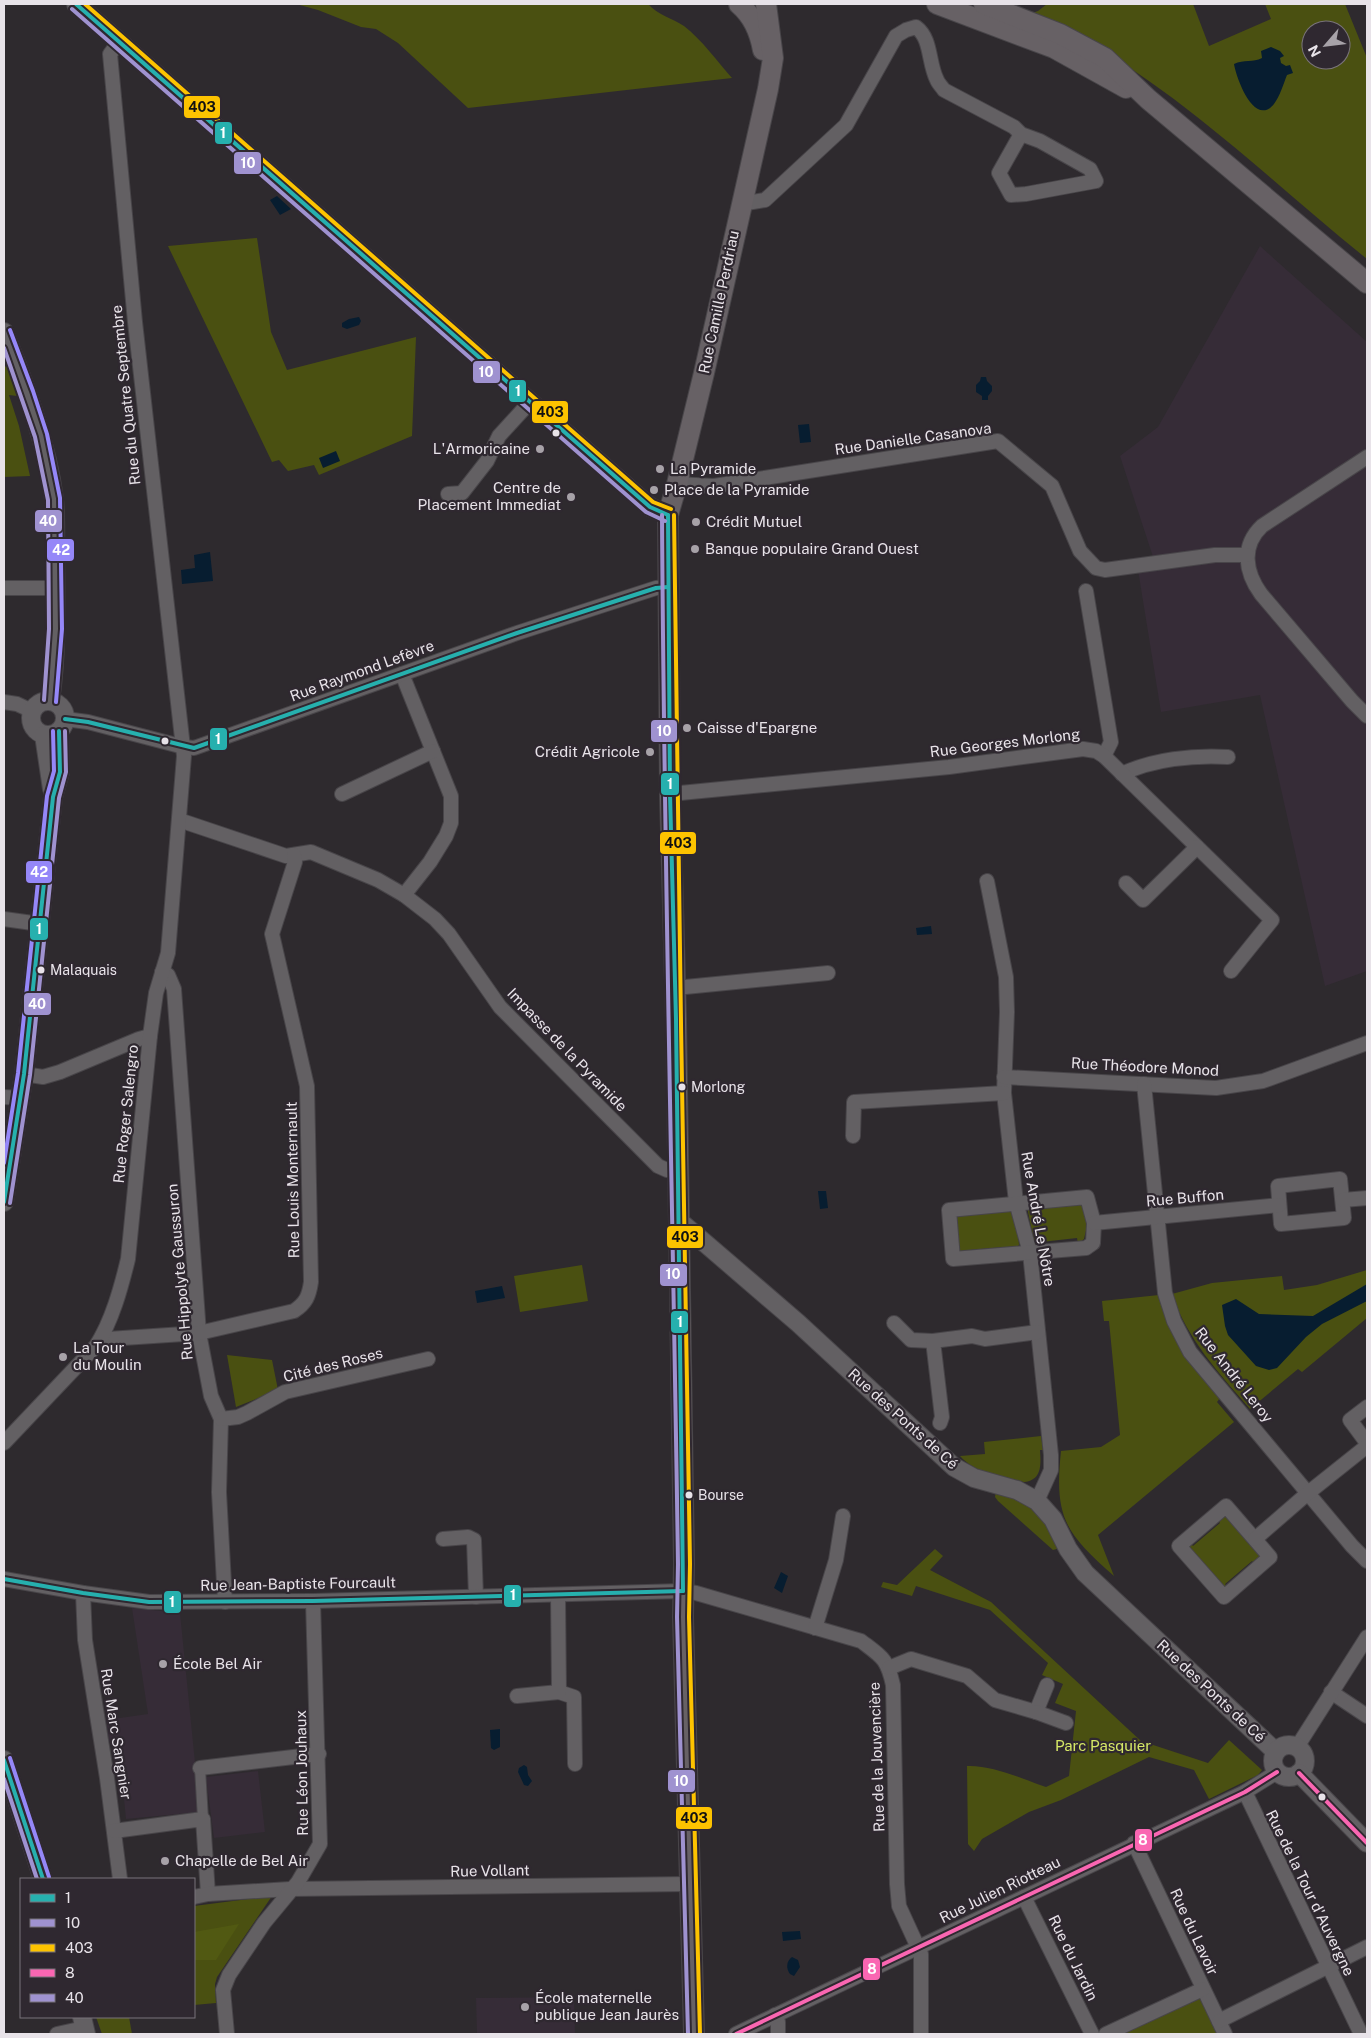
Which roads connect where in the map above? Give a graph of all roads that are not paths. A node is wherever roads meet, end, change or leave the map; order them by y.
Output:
1 (76, 4) edge
2 (739, 4) edge
3 (766, 4) edge
4 (937, 4) edge
5 (984, 4) edge
6 (119, 42) junction
7 (768, 89) junction
8 (1148, 99) junction
9 (1021, 134) junction
10 (741, 204) junction
11 (1367, 283) edge
12 (4, 332) edge
13 (531, 402) junction
14 (1367, 457) edge
15 (677, 484) junction
16 (448, 494) dead end
17 (668, 515) junction
18 (1247, 554) junction
19 (668, 587) junction
20 (4, 588) edge
21 (56, 588) junction
22 (1086, 591) dead end
23 (402, 674) junction
24 (50, 701) junction
25 (4, 702) edge
26 (32, 711) junction
27 (1367, 716) edge
28 (56, 728) junction
29 (184, 747) junction
30 (433, 751) junction
31 (1104, 756) junction
32 (1228, 757) dead end
33 (1122, 774) junction
34 (342, 794) dead end
35 (670, 794) junction
36 (179, 820) junction
37 (1197, 847) junction
38 (294, 854) junction
39 (987, 881) dead end
40 (1126, 883) dead end
41 (404, 895) junction
42 (4, 919) edge
43 (40, 924) junction
44 (1231, 971) dead end
45 (162, 972) junction
46 (828, 973) dead end
47 (675, 988) junction
48 (150, 1036) junction
49 (1367, 1043) edge
50 (24, 1074) junction
51 (1004, 1077) junction
52 (1144, 1084) junction
53 (1004, 1093) junction
54 (12, 1098) edge
55 (853, 1136) dead end
56 (677, 1171) junction
57 (1367, 1198) edge
58 (1343, 1200) junction
59 (4, 1202) edge
60 (1016, 1202) junction
61 (1280, 1205) junction
62 (1159, 1216) junction
63 (678, 1223) junction
64 (1094, 1223) junction
65 (1030, 1253) junction
66 (894, 1323) dead end
67 (1038, 1332) junction
68 (199, 1333) junction
69 (102, 1336) junction
70 (933, 1341) junction
71 (428, 1359) dead end
72 (1367, 1407) edge
73 (221, 1420) junction
74 (940, 1423) dead end
75 (4, 1442) edge
76 (1367, 1444) edge
77 (1308, 1493) junction
78 (1037, 1501) junction
79 (843, 1516) dead end
80 (443, 1538) dead end
81 (1255, 1539) junction
82 (1367, 1561) edge
83 (4, 1579) edge
84 (682, 1591) junction
85 (83, 1593) junction
86 (558, 1595) junction
87 (476, 1597) junction
88 (313, 1601) junction
89 (225, 1602) junction
90 (815, 1628) junction
91 (1367, 1637) edge
92 (889, 1668) junction
93 (1047, 1685) dead end
94 (559, 1692) junction
95 (1331, 1692) junction
96 (517, 1696) dead end
97 (1036, 1712) junction
98 (1367, 1716) edge
99 (1066, 1723) dead end
100 (1297, 1747) junction
101 (1276, 1752) junction
102 (319, 1754) junction
103 (4, 1760) edge
104 (575, 1764) dead end
105 (200, 1768) joint
106 (1277, 1772) junction
107 (1299, 1773) junction
108 (1245, 1792) junction
109 (203, 1820) junction
110 (114, 1831) junction
111 (1134, 1843) junction
112 (1367, 1843) edge
113 (43, 1878) edge
114 (120, 1878) edge
115 (689, 1884) junction
116 (290, 1889) junction
117 (208, 1894) junction
118 (195, 1897) edge
119 (1024, 1897) junction
120 (919, 1947) junction
121 (1367, 1947) edge
122 (1328, 1966) junction
123 (1203, 1989) junction
124 (776, 2015) junction
125 (1219, 2020) junction
126 (84, 2026) edge
127 (57, 2034) edge
128 (227, 2034) edge
129 (694, 2034) edge
130 (736, 2034) edge
131 (778, 2034) edge
132 (921, 2034) edge
133 (1092, 2034) edge
134 (1106, 2034) edge
135 (1225, 2034) edge
136 (1361, 2034) edge

1 - 6 street
2 - 7 main road, Rue Camille Perdriau
3 - 7 main road, Rue Camille Perdriau
4 - 8 main road
5 - 8 main road
6 - 13 street
6 - 29 street, Rue du Quatre Septembre
7 - 10 main road, Rue Camille Perdriau
8 - 11 main road
9 - 9 street
9 - 10 street
10 - 15 main road, Rue Camille Perdriau
12 - 21 street
13 - 16 street
13 - 17 street
14 - 18 street
15 - 17 main road, Rue Camille Perdriau
15 - 18 street, Rue Danielle Casanova
17 - 19 main road, Rue Camille Perdriau
18 - 27 street
19 - 23 street, Rue Raymond Lefèvre
19 - 35 main road, Rue Camille Perdriau
20 - 21 street
21 - 24 street
22 - 31 street
23 - 29 street, Rue Raymond Lefèvre
23 - 30 street
24 - 26 street
24 - 28 street
25 - 26 street
26 - 28 street
28 - 29 street, Rue Raymond Lefèvre
28 - 43 street
29 - 36 street, Rue Roger Salengro
30 - 34 street
30 - 41 street
31 - 33 street, Rue Georges Morlong
31 - 35 street, Rue Georges Morlong
32 - 33 street
33 - 37 street, Rue Georges Morlong
35 - 47 main road, Rue Camille Perdriau
36 - 38 street, Impasse de la Pyramide
36 - 45 street, Rue Roger Salengro
37 - 40 street
37 - 44 street, Rue Georges Morlong
38 - 41 street, Impasse de la Pyramide
38 - 68 street, Rue Louis Monternault
39 - 51 street, Rue André Le Nôtre
41 - 56 street, Impasse de la Pyramide
42 - 43 street
43 - 50 street
45 - 48 street, Rue Roger Salengro
45 - 68 street, Rue Hippolyte Gaussuron
46 - 47 street
47 - 56 main road, Rue Camille Perdriau
48 - 50 street
48 - 69 street, Rue Roger Salengro
49 - 52 street, Rue Théodore Monod
50 - 54 street
51 - 52 street, Rue Théodore Monod
51 - 53 street, Rue André Le Nôtre
52 - 62 street, Rue André Leroy
53 - 55 street
53 - 60 street, Rue André Le Nôtre
54 - 59 street
56 - 63 main road, Rue Camille Perdriau
57 - 58 street
58 - 61 street
58 - 61 street
60 - 64 street
60 - 65 street, Rue André Le Nôtre
60 - 65 street
61 - 62 street, Rue Buffon
62 - 64 street, Rue Buffon
62 - 77 street, Rue André Leroy
63 - 78 street, Rue des Ponts de Cé
63 - 84 main road, Rue Camille Perdriau
64 - 65 street
65 - 67 street, Rue André Le Nôtre
66 - 70 street
67 - 70 street
67 - 78 street, Rue André Le Nôtre
68 - 69 street, Rue Louis Monternault
68 - 73 street, Rue Hippolyte Gaussuron
69 - 75 street, Rue Roger Salengro
70 - 74 street
71 - 73 street, Cité des Roses
72 - 76 street
73 - 89 street, Rue Hippolyte Gaussuron
76 - 77 street
77 - 81 street
77 - 82 street, Rue André Leroy
78 - 101 street, Rue des Ponts de Cé
79 - 90 street
80 - 87 street
81 - 81 street
83 - 85 street, Rue Jean-Baptiste Fourcault
84 - 86 street, Rue Jean-Baptiste Fourcault
84 - 90 street, Rue de la Jouvencière
84 - 115 main road, Rue Camille Perdriau
85 - 89 street, Rue Jean-Baptiste Fourcault
85 - 110 street, Rue Marc Sangnier
86 - 87 street, Rue Jean-Baptiste Fourcault
86 - 94 street
87 - 88 street, Rue Jean-Baptiste Fourcault
88 - 89 street, Rue Jean-Baptiste Fourcault
88 - 102 street, Rue Léon Jouhaux
90 - 92 street, Rue de la Jouvencière
91 - 95 street
92 - 97 street
92 - 120 street, Rue de la Jouvencière
93 - 97 street
94 - 96 street
94 - 104 street
95 - 98 street
95 - 100 street
97 - 99 street
100 - 101 street
100 - 107 street
101 - 106 street
102 - 105 street
102 - 116 street, Rue Léon Jouhaux
103 - 113 street
105 - 109 street
106 - 107 street
106 - 108 street, Rue Julien Riotteau
107 - 112 street
108 - 111 street, Rue Julien Riotteau
108 - 122 street, Rue de la Tour d'Auvergne
109 - 110 street
109 - 117 street
110 - 114 street, Rue Marc Sangnier
111 - 119 street, Rue Julien Riotteau
111 - 123 street, Rue du Lavoir
115 - 116 street, Rue Vollant
115 - 129 main road, Rue Camille Perdriau
116 - 117 street
116 - 128 street, Rue Léon Jouhaux
117 - 118 street
119 - 120 street, Rue Julien Riotteau
119 - 133 street, Rue du Jardin
120 - 124 street, Rue Julien Riotteau
120 - 132 street
121 - 122 street
122 - 125 street
122 - 136 street, Rue de la Tour d'Auvergne
123 - 125 street, Rue du Lavoir
123 - 134 street
124 - 130 street, Rue Julien Riotteau
124 - 131 street
125 - 135 street, Rue du Lavoir
126 - 127 street

